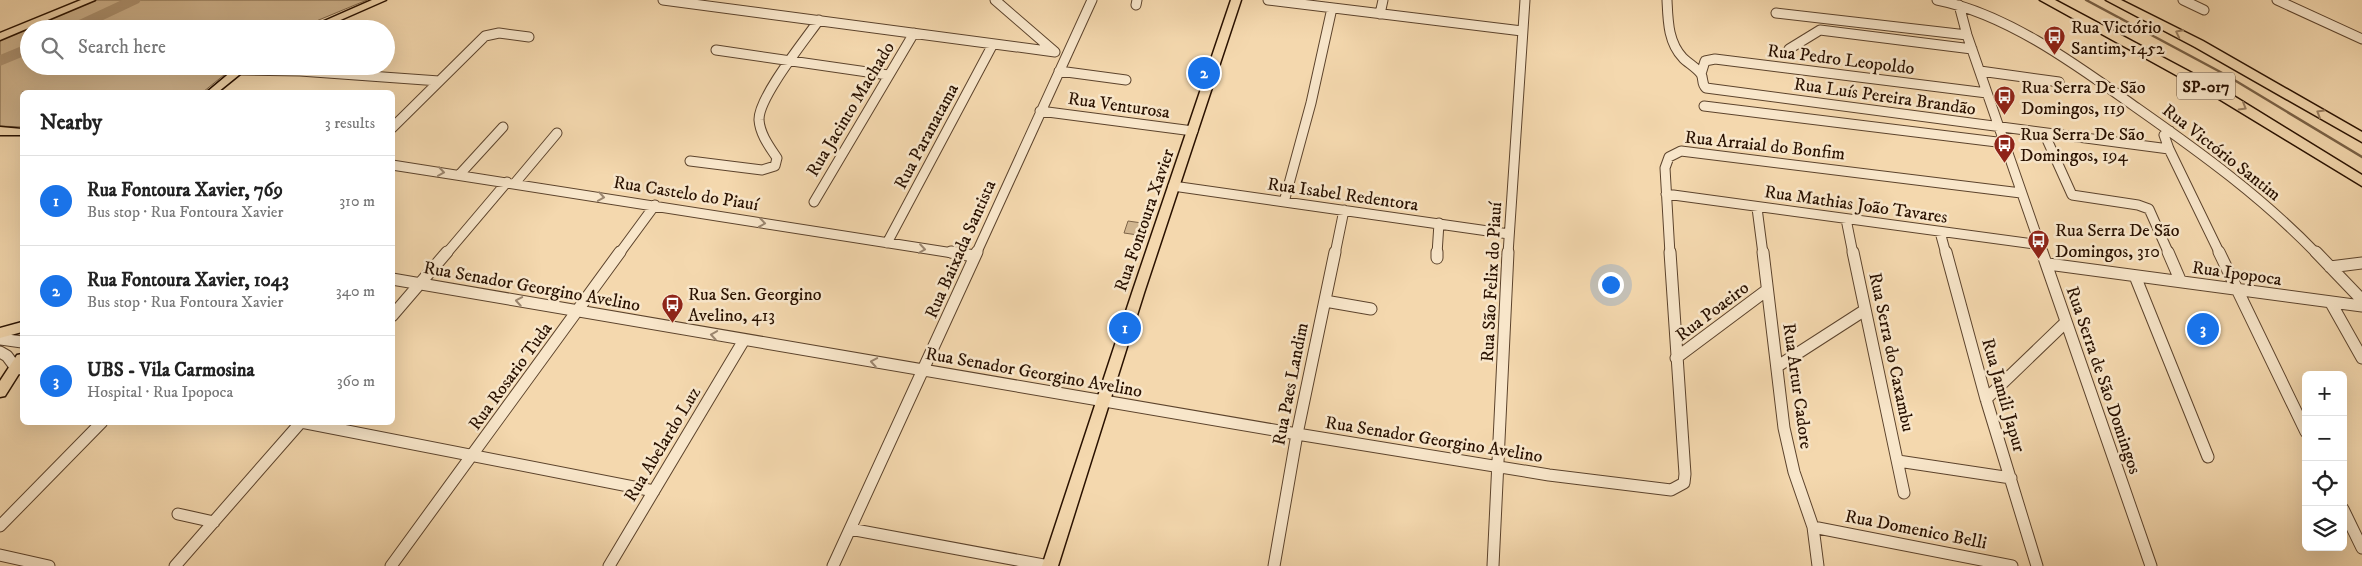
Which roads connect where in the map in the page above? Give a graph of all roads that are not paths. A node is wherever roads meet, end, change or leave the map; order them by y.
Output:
1 (90, 0) edge
2 (381, 0) edge
3 (663, 0) edge
4 (995, 0) edge
5 (1092, 0) edge
6 (1236, 0) edge
7 (1268, 0) edge
8 (1383, 0) edge
9 (1524, 0) edge
10 (1667, 0) edge
11 (1937, 0) edge
12 (2046, 0) edge
13 (2112, 0) edge
14 (2183, 0) edge
15 (2277, 0) edge
16 (1959, 5) junction
17 (1332, 8) junction
18 (2204, 10) dead end
19 (1776, 13) dead end
20 (1380, 14) junction
21 (43, 20) edge
22 (332, 20) edge
23 (819, 20) junction
24 (20, 30) edge
25 (1522, 31) junction
26 (914, 33) junction
27 (1967, 35) junction
28 (529, 37) dead end
29 (0, 38) edge
30 (2362, 39) edge
31 (993, 44) junction
32 (1788, 49) dead end
33 (1972, 49) junction
34 (716, 50) dead end
35 (1055, 52) junction
36 (1067, 54) junction
37 (792, 61) junction
38 (1059, 71) junction
39 (1980, 71) junction
40 (1701, 74) junction
41 (233, 75) edge
42 (356, 75) edge
43 (888, 75) junction
44 (1126, 80) dead end
45 (439, 81) junction
46 (2059, 82) dead end
47 (214, 90) edge
48 (1987, 93) junction
49 (1704, 106) dead end
50 (1040, 111) junction
51 (395, 125) edge
52 (503, 127) dead end
53 (2000, 127) junction
54 (0, 131) edge
55 (1193, 131) junction
56 (2170, 131) junction
57 (20, 132) edge
58 (557, 133) dead end
59 (2044, 133) junction
60 (2362, 138) edge
61 (2005, 144) junction
62 (2169, 149) junction
63 (690, 161) dead end
64 (395, 165) edge
65 (460, 174) junction
66 (2362, 180) edge
67 (511, 183) junction
68 (1173, 186) junction
69 (2021, 193) junction
70 (1666, 194) junction
71 (814, 202) dead end
72 (1284, 202) junction
73 (655, 205) junction
74 (1757, 208) junction
75 (1344, 210) junction
76 (1846, 219) junction
77 (1439, 223) junction
78 (1940, 232) junction
79 (1509, 234) junction
80 (887, 243) junction
81 (2041, 245) junction
82 (974, 256) junction
83 (1437, 258) dead end
84 (2362, 263) edge
85 (2048, 264) junction
86 (2330, 267) junction
87 (2134, 276) junction
88 (395, 280) edge
89 (2182, 282) junction
90 (421, 284) junction
91 (1768, 290) junction
92 (2237, 290) junction
93 (2362, 300) edge
94 (1325, 301) junction
95 (2331, 302) junction
96 (2362, 306) edge
97 (1371, 309) dead end
98 (1865, 310) junction
99 (577, 312) junction
100 (395, 313) edge
101 (2066, 322) junction
102 (20, 327) edge
103 (0, 332) edge
104 (0, 339) edge
105 (744, 340) junction
106 (20, 342) edge
107 (0, 352) edge
108 (1676, 358) junction
109 (2362, 358) edge
110 (20, 366) edge
111 (1778, 366) junction
112 (922, 370) junction
113 (0, 392) edge
114 (1986, 399) junction
115 (1104, 401) junction
116 (2302, 424) edge
117 (99, 425) edge
118 (298, 425) edge
119 (317, 425) edge
120 (1298, 434) junction
121 (474, 454) junction
122 (2208, 457) dead end
123 (1898, 461) junction
124 (1498, 466) junction
125 (2011, 478) junction
126 (1671, 490) joint
127 (654, 491) junction
128 (1904, 493) dead end
129 (178, 514) dead end
130 (2347, 517) edge
131 (214, 522) junction
132 (0, 526) edge
133 (1814, 527) junction
134 (850, 529) junction
135 (2362, 548) edge
136 (0, 556) edge
137 (50, 566) edge
138 (175, 566) edge
139 (391, 566) edge
140 (609, 566) edge
141 (833, 566) edge
142 (1050, 566) edge
143 (1274, 566) edge
144 (1492, 566) edge
145 (1818, 566) edge
146 (2012, 566) edge
147 (2037, 566) edge
148 (2151, 566) edge

1 - 21 main road
2 - 22 main road
3 - 23 street
4 - 35 street
5 - 36 street, Rua Baixada Santista
6 - 55 main road, Rua Fontoura Xavier
7 - 17 street
8 - 20 street
9 - 25 street, Rua São Felix do Piauí
10 - 40 street
11 - 16 street, Rua Victório Santim
12 -> 66 highway, SP-017
60 -> 13 highway, SP-017
14 - 18 street
15 - 30 street
16 - 27 street, Rua Serra de São Domingos
16 - 56 street, Rua Victório Santim
17 - 20 street
17 - 72 street
19 - 27 street
20 - 25 street
23 - 26 street
23 - 37 street
24 - 29 main road
25 - 79 street, Rua São Felix do Piauí
26 - 31 street
26 - 43 street, Rua Jacinto Machado
27 - 33 street, Rua Serra de São Domingos
28 - 45 street
31 - 35 street
31 - 80 street, Rua Paranatama
32 - 33 street
33 - 39 street, Rua Serra de São Domingos
34 - 37 street
35 - 36 street
36 - 38 street, Rua Baixada Santista
37 - 43 street
37 - 63 street
38 - 44 street
38 - 50 street, Rua Baixada Santista
39 - 46 street
39 - 48 street, Rua Serra de São Domingos
40 - 48 street, Rua Pedro Leopoldo
40 - 53 street, Rua Luís Pereira Brandão
41 - 47 main road
42 - 45 street
43 - 71 street, Rua Jacinto Machado
45 - 51 street
48 - 53 street, Rua Serra de São Domingos
49 - 61 street
50 - 55 street, Rua Venturosa
50 - 82 street, Rua Baixada Santista
52 - 65 street
53 - 59 street, Rua Luís Pereira Brandão
53 - 61 street, Rua Serra de São Domingos
54 - 57 main road
55 - 68 main road, Rua Fontoura Xavier
56 - 62 street
56 - 86 street, Rua Victório Santim
58 - 67 street
59 - 62 street, Rua Luís Pereira Brandão
59 - 89 street
61 - 69 street, Rua Serra de São Domingos
62 - 92 street
64 -> 65 street, Rua Castelo do Piauí
65 - 67 street, Rua Castelo do Piauí
67 -> 73 street, Rua Castelo do Piauí
67 - 90 street
68 - 72 street, Rua Isabel Redentora
68 - 115 main road, Rua Fontoura Xavier
69 - 70 street, Rua Arraial do Bonfim
69 - 81 street, Rua Serra de São Domingos
70 - 74 street, Rua Mathias João Tavares
70 - 108 street, Rua Arraial do Bonfim
72 - 75 street, Rua Isabel Redentora
73 -> 80 street, Rua Castelo do Piauí
73 - 99 street, Rua Rosario Tuda
74 - 76 street, Rua Mathias João Tavares
74 - 91 street, Rua Artur Cadore
75 - 77 street, Rua Isabel Redentora
75 - 94 street, Rua Paes Landim
76 - 78 street, Rua Mathias João Tavares
76 - 98 street, Rua Serra do Caxambu
77 - 79 street, Rua Isabel Redentora
77 - 83 street
78 - 81 street, Rua Mathias João Tavares
78 - 114 street, Rua Jamili Japur
79 - 124 street, Rua São Felix do Piauí
80 -> 82 street, Rua Castelo do Piauí
81 - 85 street, Rua Serra de São Domingos
82 - 112 street, Rua Baixada Santista
84 - 86 street
85 - 87 street, Rua Ipopoca
85 - 101 street, Rua Serra de São Domingos
86 - 93 street, Rua Victório Santim
87 - 89 street, Rua Ipopoca
87 - 122 street
88 - 90 street, Rua Senador Georgino Avelino
89 - 92 street, Rua Ipopoca
99 -> 90 street, Rua Senador Georgino Avelino
90 - 100 street
91 - 108 street, Rua Poaeiro
91 - 111 street, Rua Artur Cadore
92 - 95 street, Rua Ipopoca
92 - 116 street
94 - 97 street
94 - 120 street, Rua Paes Landim
95 - 96 street, Rua Ipopoca
95 - 109 street
98 - 111 street
98 - 123 street, Rua Serra do Caxambu
105 -> 99 street, Rua Senador Georgino Avelino
99 - 121 street, Rua Rosario Tuda
101 - 114 street
101 - 148 street, Rua Serra de São Domingos
102 - 103 main road
104 - 106 street
112 -> 105 street, Rua Senador Georgino Avelino
105 - 127 street, Rua Abelardo Luz
107 - 110 street
108 - 126 street, Rua Arraial do Bonfim
110 - 113 main road
111 - 133 street, Rua Artur Cadore
112 - 115 street, Rua Senador Georgino Avelino
112 - 134 street, Rua Baixada Santista
114 - 125 street, Rua Jamili Japur
115 - 120 street, Rua Senador Georgino Avelino
115 - 142 main road, Rua Fontoura Xavier
117 - 132 street
118 - 131 street
119 - 121 street
120 - 124 street, Rua Senador Georgino Avelino
120 - 143 street, Rua Paes Landim
121 - 127 street
121 - 139 street, Rua Rosario Tuda
123 - 125 street
123 - 128 street, Rua Serra do Caxambu
124 - 126 street, Rua Senador Georgino Avelino
124 - 144 street, Rua São Felix do Piauí
125 - 147 street, Rua Jamili Japur
127 - 140 street, Rua Abelardo Luz
129 - 131 street
130 - 135 street
131 - 138 street
133 - 145 street, Rua Artur Cadore
133 - 146 street, Rua Domenico Belli
134 - 141 street, Rua Baixada Santista
134 - 142 street
136 - 137 street

